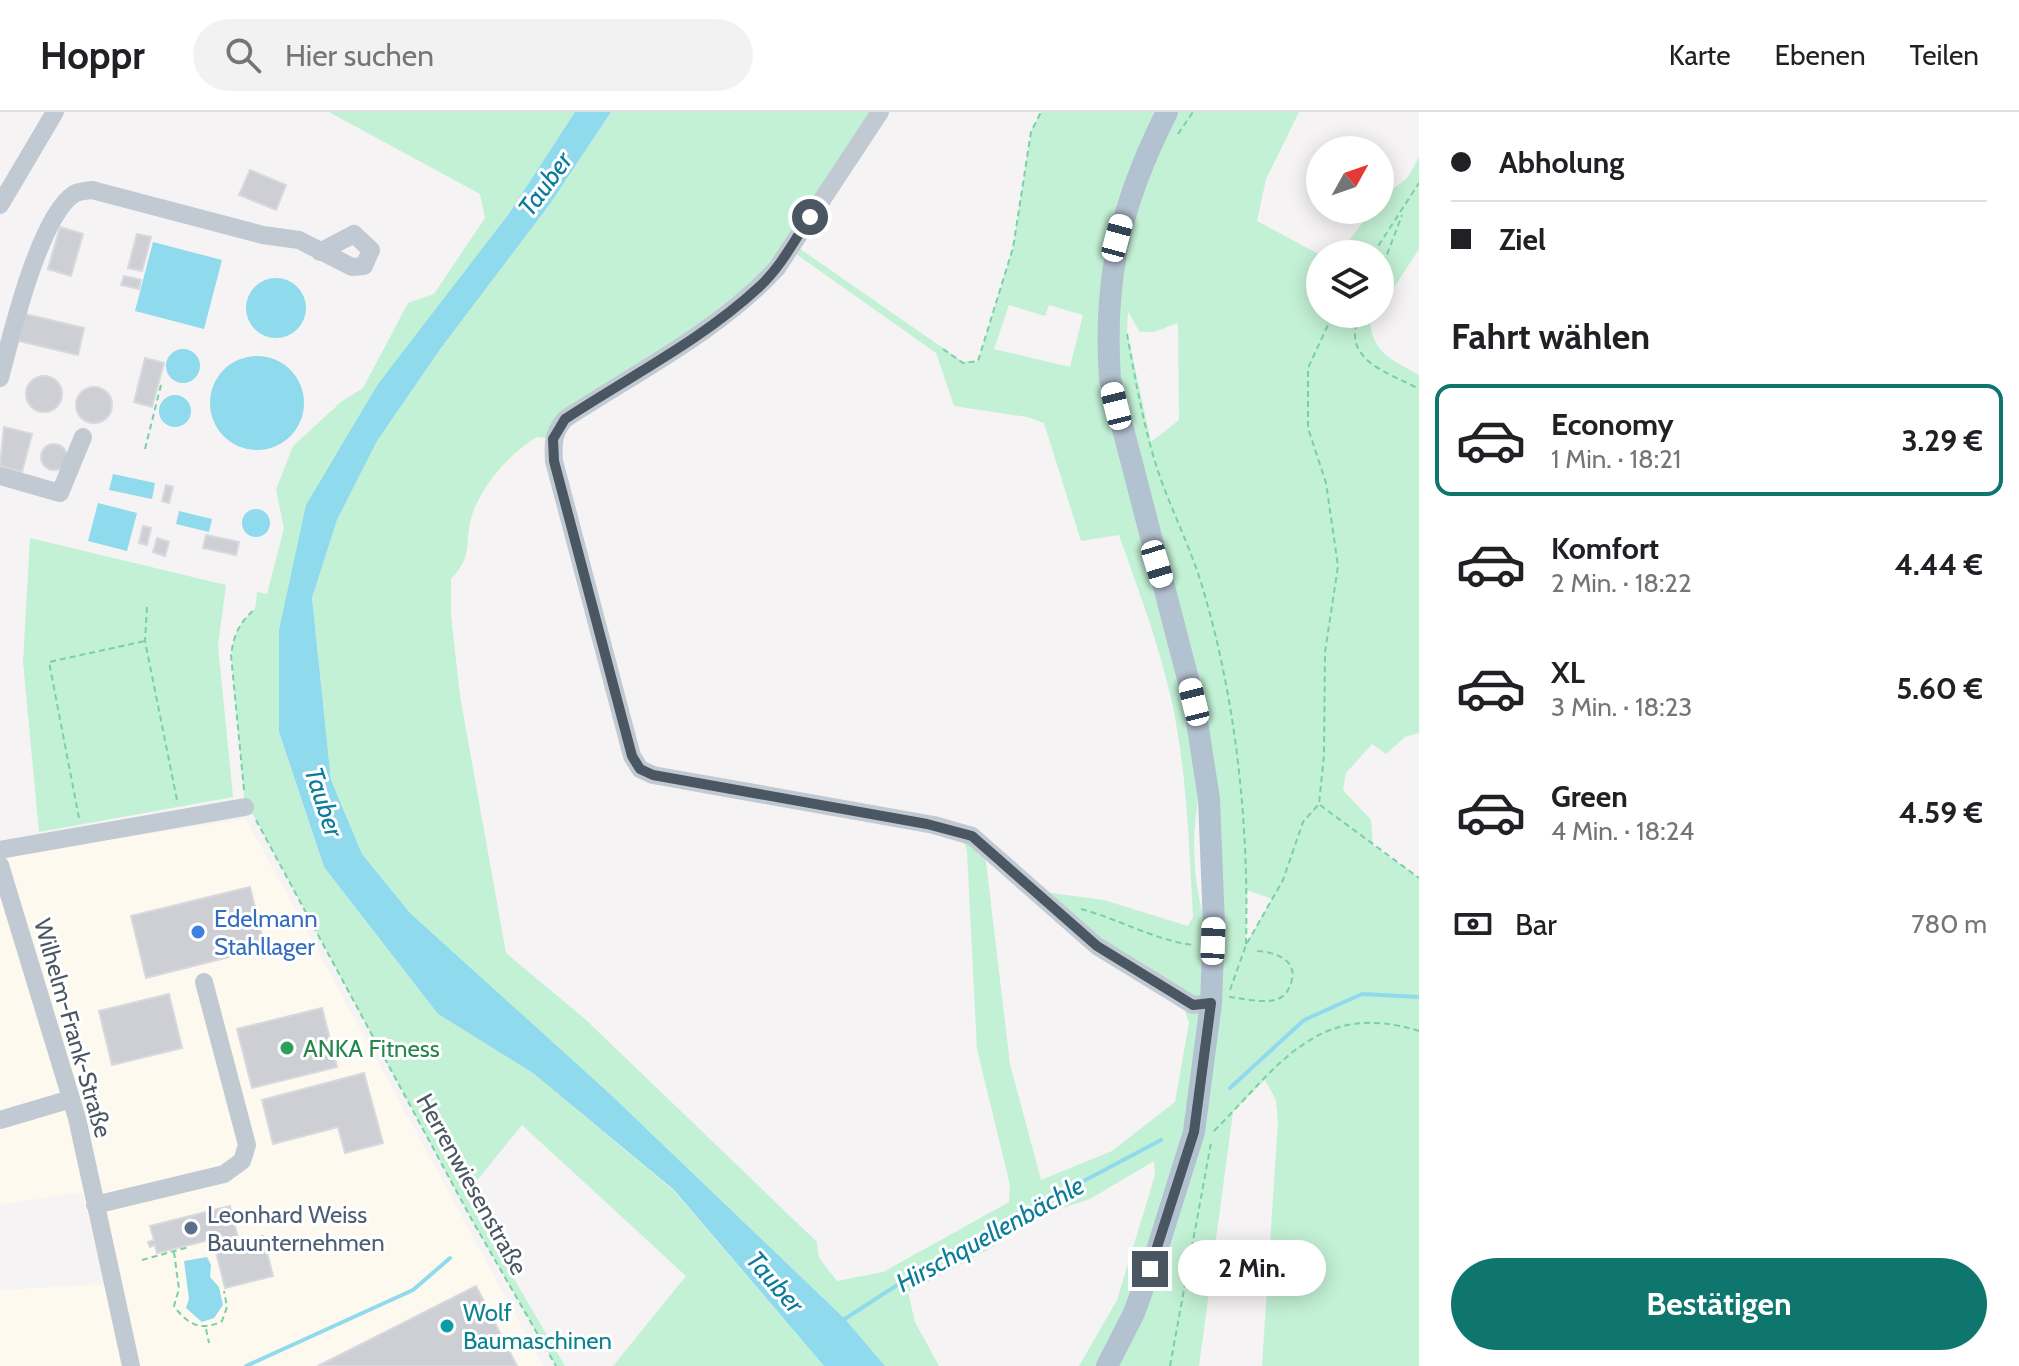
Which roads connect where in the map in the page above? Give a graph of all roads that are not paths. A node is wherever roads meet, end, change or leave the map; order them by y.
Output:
1 (55, 112) edge
2 (880, 112) edge
3 (1167, 112) edge
4 (0, 205) edge
5 (320, 252) dead end
6 (0, 378) edge
7 (83, 437) dead end
8 (0, 476) edge
9 (245, 807) road end
10 (0, 850) edge
11 (0, 865) edge
12 (204, 982) dead end
13 (1219, 1000) junction
14 (71, 1099) junction
15 (0, 1120) edge
16 (95, 1205) junction
17 (131, 1366) edge
18 (1107, 1366) edge

1 - 4 street
2 - 13 street
3 - 13 main road
5 - 6 street
7 - 8 street
9 - 10 street
11 - 14 street, Wilhelm-Frank-Straße
12 - 16 street
13 - 18 main road
14 - 15 street
14 - 16 street, Wilhelm-Frank-Straße
16 - 17 street, Wilhelm-Frank-Straße

